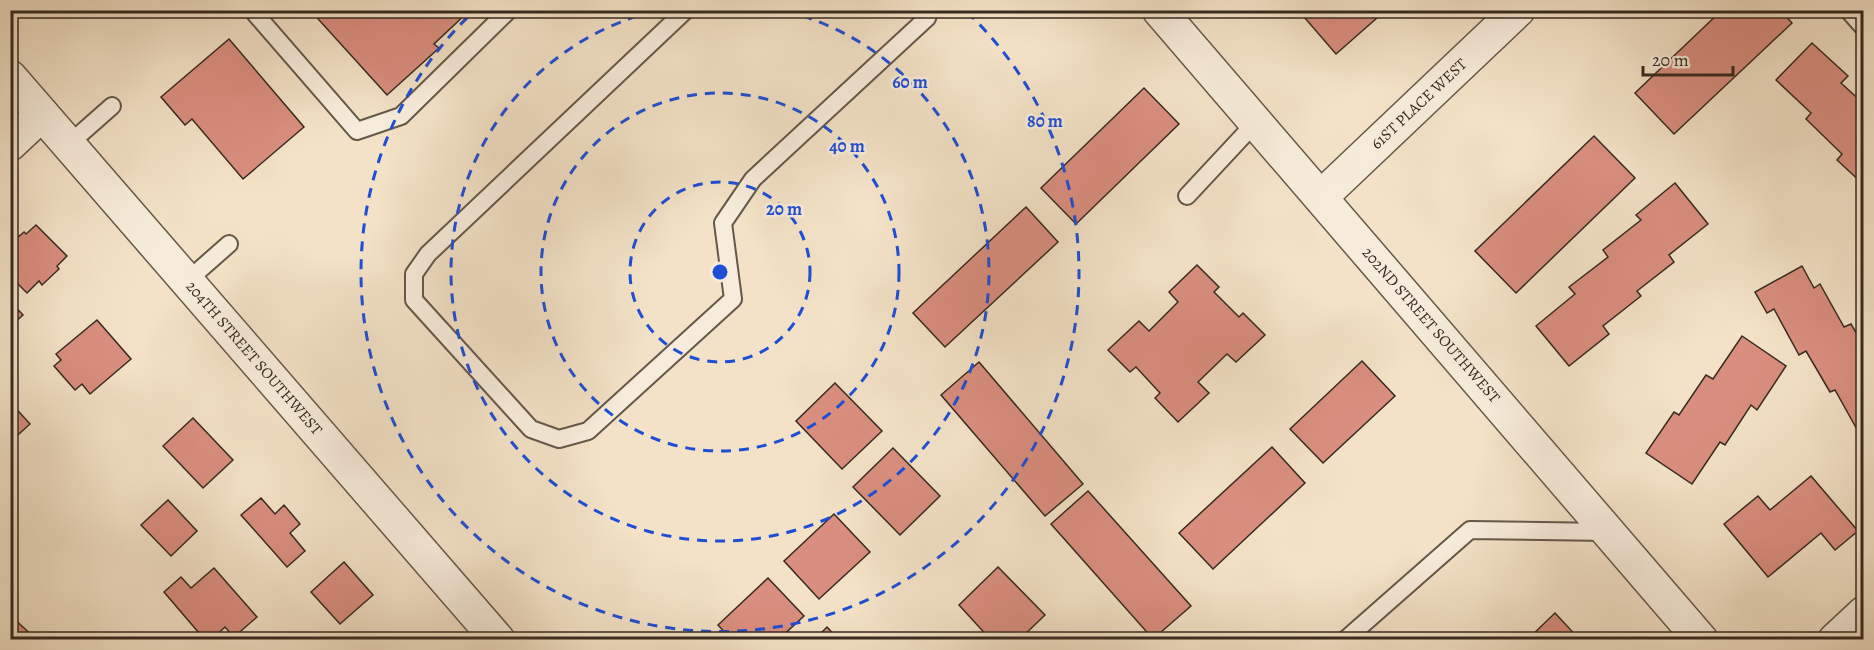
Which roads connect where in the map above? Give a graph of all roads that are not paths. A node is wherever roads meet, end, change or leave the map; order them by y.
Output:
1 (252, 10) edge
2 (509, 10) edge
3 (686, 10) edge
4 (930, 10) edge
5 (1159, 10) edge
6 (1518, 10) edge
7 (1848, 10) edge
8 (1863, 28) edge
9 (10, 77) edge
10 (112, 106) dead end
11 (42, 114) junction
12 (1256, 122) junction
13 (10, 144) edge
14 (69, 144) junction
15 (1187, 196) dead end
16 (1321, 197) junction
17 (229, 244) dead end
18 (187, 281) junction
19 (1609, 532) junction
20 (1863, 613) edge
21 (498, 639) edge
22 (1345, 639) edge
23 (1701, 639) edge
24 (1835, 639) edge

1 - 2 lane
3 - 4 lane
5 - 12 street, 202ND STREET SOUTHWEST
6 - 16 street, 61ST PLACE WEST
7 - 8 lane
9 - 11 street, 204TH STREET SOUTHWEST
10 - 14 lane
11 - 13 street
11 - 14 street, 204TH STREET SOUTHWEST
12 - 15 lane
12 - 16 street, 202ND STREET SOUTHWEST
14 - 18 street, 204TH STREET SOUTHWEST
16 - 19 street, 202ND STREET SOUTHWEST
17 - 18 lane
18 - 21 street, 204TH STREET SOUTHWEST
19 - 22 lane
19 - 23 street, 202ND STREET SOUTHWEST
20 - 24 street

